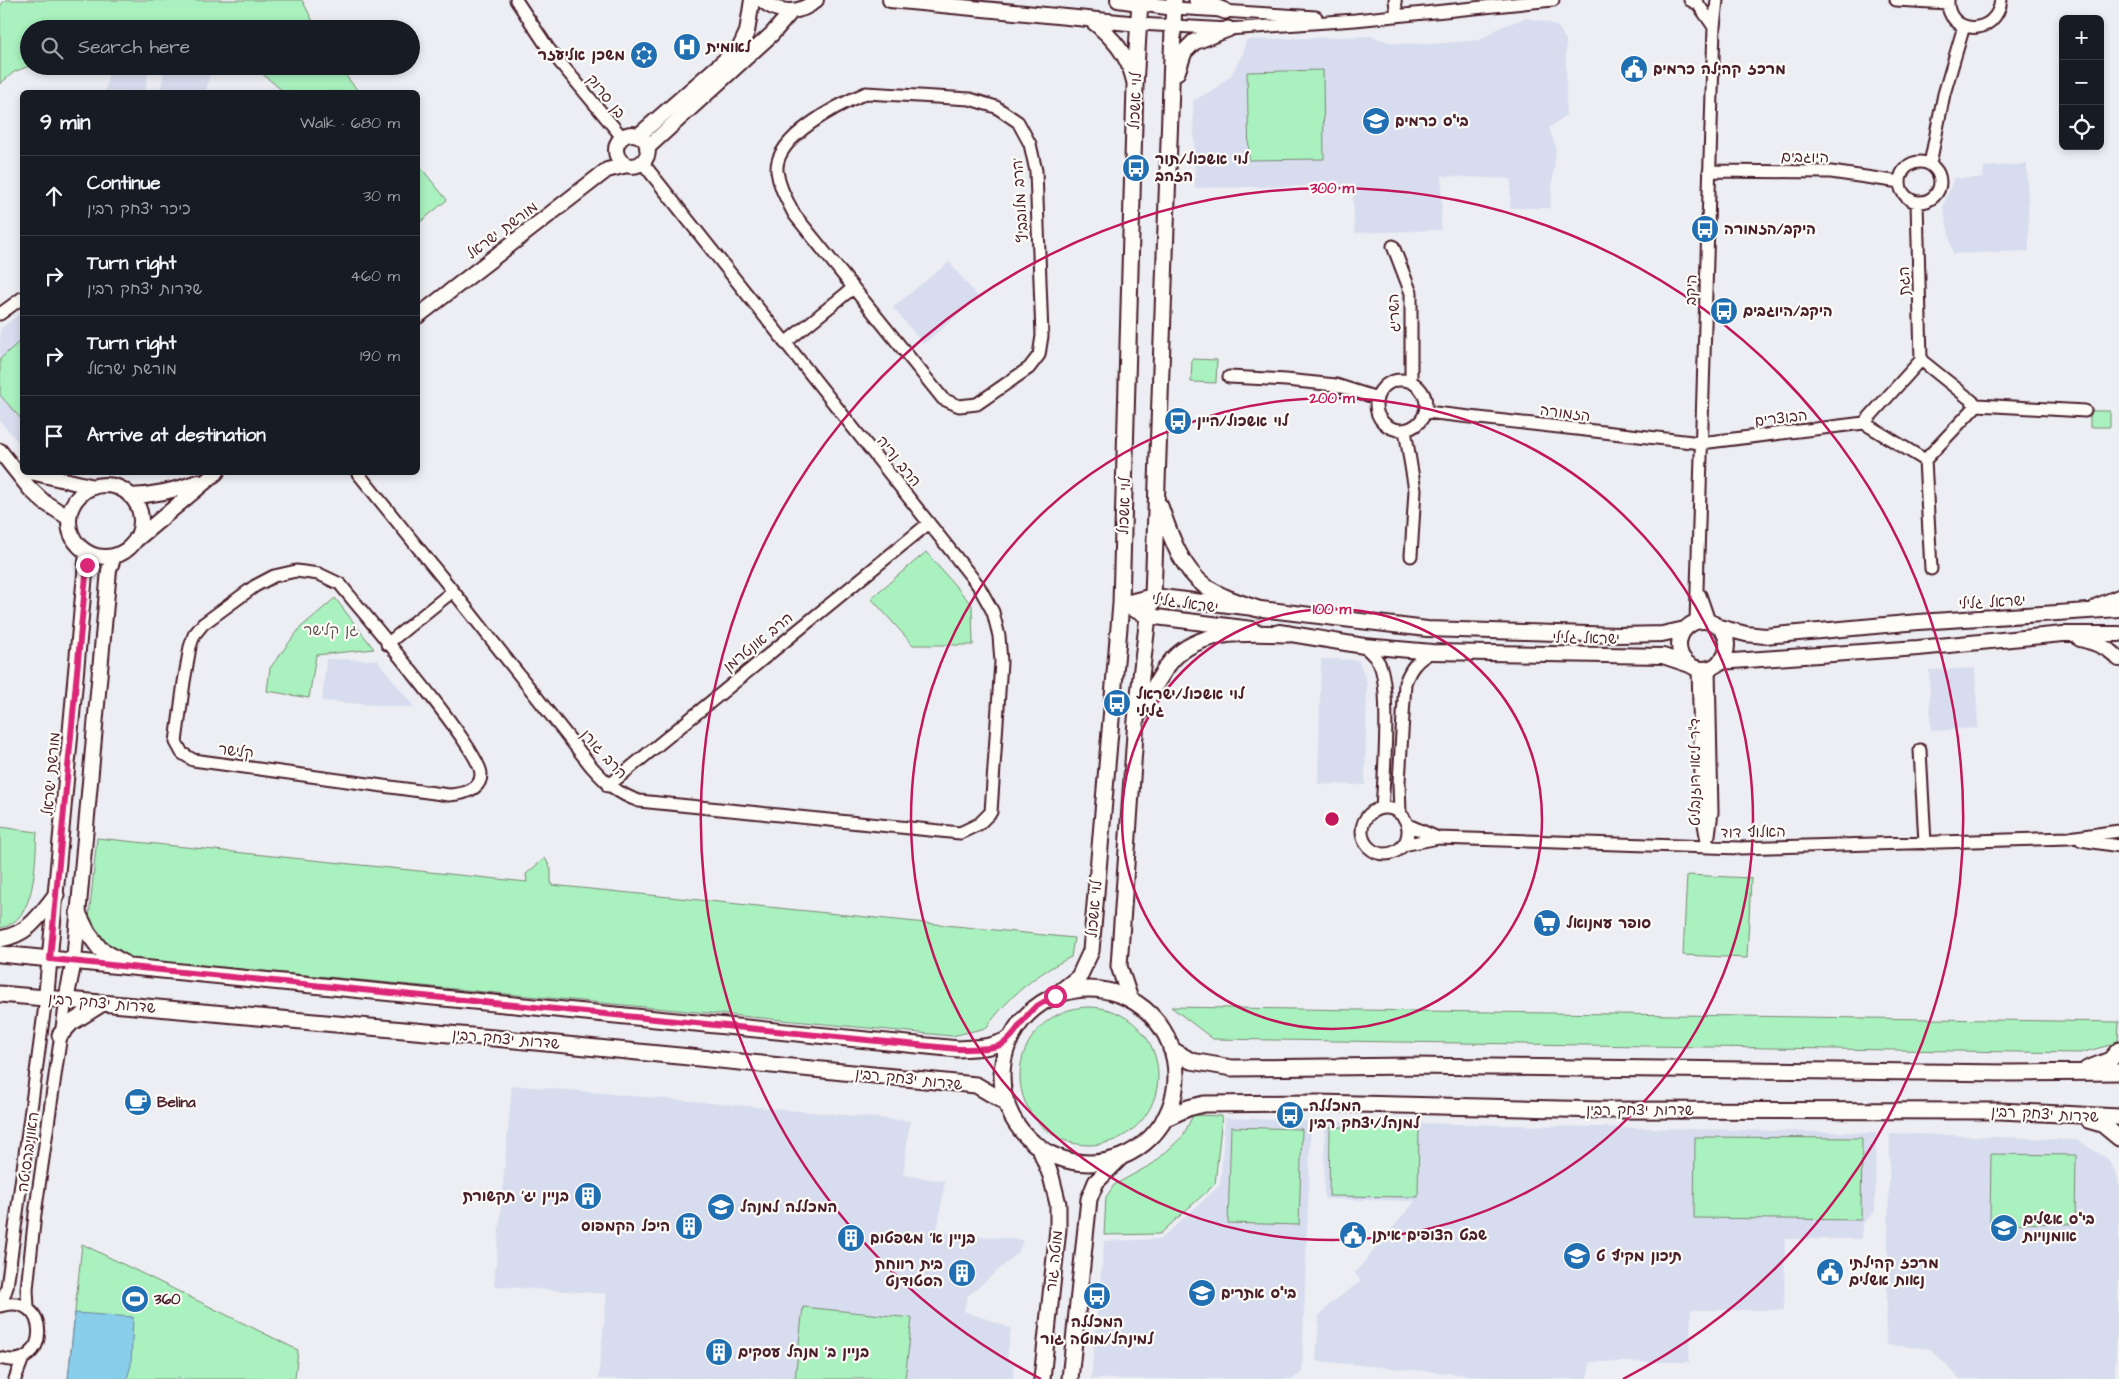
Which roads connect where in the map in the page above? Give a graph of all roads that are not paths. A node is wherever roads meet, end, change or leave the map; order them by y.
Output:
1 (516, 0) edge
2 (752, 0) edge
3 (762, 0) edge
4 (816, 0) edge
5 (890, 0) edge
6 (1118, 0) edge
7 (1197, 0) edge
8 (1395, 0) edge
9 (1553, 0) edge
10 (1690, 0) edge
11 (1717, 0) edge
12 (1896, 0) edge
13 (2001, 0) edge
14 (1140, 2) edge
15 (1948, 2) edge
16 (1174, 4) edge
17 (1225, 11) junction
18 (791, 12) junction
19 (1397, 16) junction
20 (1091, 20) junction
21 (1355, 20) junction
22 (1139, 24) junction
23 (1174, 26) junction
24 (1964, 26) junction
25 (1714, 27) junction
26 (1228, 30) junction
27 (1172, 83) junction
28 (1136, 86) junction
29 (639, 136) junction
30 (622, 137) junction
31 (647, 148) junction
32 (616, 154) junction
33 (642, 162) junction
34 (1930, 164) junction
35 (627, 165) junction
36 (607, 170) junction
37 (1710, 171) junction
38 (1900, 182) junction
39 (1917, 202) junction
40 (1393, 246) dead end
41 (853, 288) junction
42 (20, 299) edge
43 (0, 314) edge
44 (420, 314) edge
45 (785, 343) junction
46 (1921, 360) junction
47 (1229, 377) dead end
48 (1410, 381) junction
49 (1377, 398) junction
50 (1977, 405) junction
51 (2085, 411) dead end
52 (1426, 412) junction
53 (1864, 423) junction
54 (1405, 430) junction
55 (1701, 443) junction
56 (4, 456) edge
57 (1925, 460) junction
58 (20, 467) edge
59 (44, 475) edge
60 (214, 475) edge
61 (359, 475) edge
62 (94, 487) junction
63 (130, 496) junction
64 (1158, 498) junction
65 (69, 518) junction
66 (929, 523) junction
67 (136, 540) junction
68 (86, 552) junction
69 (114, 556) junction
70 (1411, 556) dead end
71 (1930, 569) dead end
72 (453, 591) junction
73 (1154, 596) junction
74 (2119, 597) edge
75 (1122, 604) junction
76 (1258, 609) junction
77 (2119, 609) edge
78 (2080, 613) junction
79 (1148, 616) junction
80 (1702, 625) junction
81 (1290, 634) junction
82 (2063, 634) junction
83 (2119, 634) edge
84 (387, 644) junction
85 (1364, 646) junction
86 (1432, 652) junction
87 (2119, 659) edge
88 (1704, 666) junction
89 (1136, 720) junction
90 (1920, 750) dead end
91 (608, 786) junction
92 (1382, 808) junction
93 (1400, 814) junction
94 (980, 824) joint
95 (1408, 825) junction
96 (2119, 831) edge
97 (1438, 838) junction
98 (2069, 838) junction
99 (1924, 843) junction
100 (1403, 846) junction
101 (2119, 846) edge
102 (1708, 847) junction
103 (56, 895) junction
104 (78, 912) junction
105 (0, 940) edge
106 (0, 954) edge
107 (50, 959) junction
108 (74, 961) junction
109 (131, 967) junction
110 (0, 994) edge
111 (1055, 996) junction
112 (46, 998) junction
113 (1130, 999) junction
114 (66, 1000) junction
115 (103, 1003) junction
116 (60, 1035) junction
117 (1012, 1037) junction
118 (1171, 1049) junction
119 (2119, 1050) edge
120 (2119, 1072) edge
121 (2077, 1073) junction
122 (1007, 1102) junction
123 (2068, 1114) junction
124 (2119, 1117) edge
125 (1164, 1119) junction
126 (2119, 1138) edge
127 (1038, 1146) junction
128 (1121, 1157) junction
129 (1, 1305) edge
130 (28, 1308) junction
131 (0, 1358) edge
132 (23, 1358) junction
133 (15, 1379) edge
134 (1042, 1379) edge
135 (1070, 1379) edge

1 - 30 street, בן סרוק
2 - 29 street
3 - 18 street
4 - 18 street
5 - 20 street
6 - 14 street
7 - 17 main road
8 - 19 street
9 - 19 street
10 - 25 street
11 - 25 street, היקב
12 - 15 street
13 - 24 street
14 - 16 street
14 - 22 main road, לוי אשכול
15 - 24 street
16 - 17 street
16 - 23 main road, לוי אשכול
17 - 21 street
18 - 31 street
19 - 21 street
20 - 22 street
20 - 28 street
21 - 26 street
22 - 23 street
22 - 28 main road, לוי אשכול
23 - 26 street
23 - 27 main road, לוי אשכול
24 - 34 street
25 - 37 street, היקב
26 - 27 main road
27 - 64 main road, לוי אשכול
28 - 75 main road, לוי אשכול
29 - 30 street
29 - 31 street
30 - 32 street
31 - 33 street
32 - 35 street
32 - 36 street, מורשת ישראל
33 - 35 street
33 - 45 street, הרב נריה
34 - 38 street
34 - 39 street
35 - 36 street, מורשת ישראל
36 - 44 street, מורשת ישראל
37 - 38 street, היוגבים
37 - 55 street, היקב
38 - 39 street
39 - 46 street, הגת
40 - 48 street, השריג
41 - 41 street, הרב מלובביץ'
41 - 45 street
42 - 43 street
45 - 66 street, הרב נריה
46 - 50 street
46 - 53 street
47 - 49 street
48 - 49 street
48 - 52 street
49 - 54 street
50 - 51 street
50 - 57 street
52 - 54 street
52 - 55 street, הזמורה
53 - 55 street, הבוצרים
53 - 57 street
54 - 70 street
55 - 80 street, היקב
56 - 58 street
56 - 65 street
57 - 71 street
59 - 62 street
60 - 63 street
60 - 67 street
61 - 72 street, הרב גורן
62 - 63 street
62 - 65 street
63 - 67 street
64 - 73 main road, לוי אשכול
64 - 76 main road
65 - 68 street
66 - 91 street, הרב אונטרמן
66 - 94 street, הרב נריה
67 - 69 street
68 - 69 street
68 - 103 street, מורשת ישראל
69 - 104 street
72 - 84 street
72 - 91 street, הרב גורן
73 - 75 street, ישראל גלילי
73 - 76 street, ישראל גלילי
73 - 79 main road, לוי אשכול
74 - 78 street
75 - 79 street, ישראל גלילי
75 - 111 main road, לוי אשכול
76 - 80 street, ישראל גלילי
77 - 78 street, ישראל גלילי
78 - 80 street, ישראל גלילי
79 - 81 street, ישראל גלילי
79 - 89 main road, לוי אשכול
80 - 88 street
80 - 88 street
81 - 85 street, ישראל גלילי
81 - 89 main road
82 - 83 street, ישראל גלילי
82 - 87 street
82 - 88 street, ישראל גלילי
84 - 84 street, קלישר
85 - 86 street, ישראל גלילי
85 - 92 street
86 - 88 street, ישראל גלילי
86 - 93 street
88 - 102 street, ד"ר ליאו רוזנבליט
89 - 113 main road, לוי אשכול
90 - 99 street
91 - 94 street, הרב גורן
92 - 93 street
92 - 100 street
93 - 95 street
95 - 97 street, האלוף דוד
95 - 100 street
96 - 98 street, האלוף דוד
97 - 100 street, האלוף דוד
97 - 102 street, האלוף דוד
98 - 99 street, האלוף דוד
98 - 101 street, האלוף דוד
99 - 102 street, האלוף דוד
103 - 105 main road
103 - 107 street, מורשת ישראל
104 - 108 street
104 - 109 main road
106 - 107 main road
107 - 108 main road
107 - 112 street, מורשת ישראל
108 - 109 main road
108 - 114 street
109 - 117 main road
110 - 112 main road, שדרות יצחק רבין
111 - 113 main road
111 - 117 main road
112 - 114 main road, שדרות יצחק רבין
112 - 129 street, האוניברסיטה
113 - 118 main road
114 - 115 main road, שדרות יצחק רבין
114 - 116 street, האוניברסיטה
115 - 116 main road
115 - 122 main road, שדרות יצחק רבין
116 - 130 street, האוניברסיטה
117 - 122 main road
118 - 121 main road
118 - 125 main road
119 - 121 main road
120 - 121 main road
122 - 127 main road
123 - 124 main road, שדרות יצחק רבין
123 - 125 main road, שדרות יצחק רבין
123 - 126 main road
125 - 128 main road
127 - 128 main road
127 - 134 main road, מוטה גור
128 - 135 main road, מוטה גור
129 - 130 street
130 - 132 street
131 - 132 street
132 - 133 street

